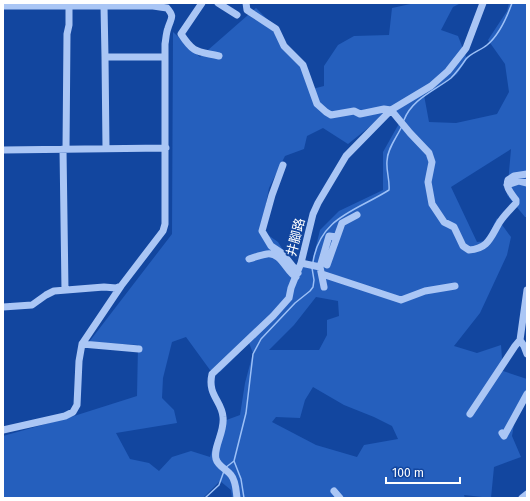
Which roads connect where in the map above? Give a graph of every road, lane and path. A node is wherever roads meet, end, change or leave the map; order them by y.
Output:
1 (202, 3) edge
2 (218, 3) edge
3 (246, 3) edge
4 (483, 3) edge
5 (69, 5) edge
6 (3, 6) edge
7 (104, 6) junction
8 (236, 15) dead end
9 (219, 56) dead end
10 (105, 57) junction
11 (164, 57) junction
12 (391, 110) junction
13 (106, 148) junction
14 (166, 148) junction
15 (65, 149) junction
16 (3, 150) edge
17 (283, 165) dead end
18 (527, 174) edge
19 (527, 183) edge
20 (507, 185) junction
21 (357, 216) dead end
22 (248, 259) dead end
23 (301, 262) junction
24 (323, 268) junction
25 (297, 275) junction
26 (121, 286) junction
27 (455, 286) dead end
28 (324, 287) dead end
29 (65, 290) junction
30 (527, 290) edge
31 (3, 307) edge
32 (520, 340) junction
33 (82, 344) junction
34 (139, 349) dead end
35 (527, 354) edge
36 (527, 394) edge
37 (470, 414) dead end
38 (3, 430) edge
39 (502, 433) dead end
40 (334, 491) dead end
41 (527, 494) edge
42 (238, 498) edge
43 (340, 498) edge
44 (522, 498) edge

1 - 9 lane
2 - 8 lane
3 - 12 lane
4 - 12 lane, 井腳路
5 - 6 lane
5 - 7 lane
5 - 15 lane
7 - 10 lane
7 - 11 lane
10 - 11 lane
10 - 13 lane
11 - 14 lane
12 - 20 lane
12 - 23 lane, 井腳路
13 - 14 lane
13 - 15 lane
14 - 26 lane
15 - 16 lane
15 - 29 lane
17 - 25 lane
18 - 20 lane
19 - 20 lane
21 - 24 lane
22 - 25 lane
23 - 24 lane
23 - 25 lane, 井腳路
24 - 27 lane
24 - 28 lane
25 - 42 lane, 井腳路
26 - 29 lane
26 - 33 lane
29 - 31 lane
30 - 32 lane
32 - 35 lane
32 - 37 lane
33 - 34 lane
33 - 38 lane
36 - 39 lane
40 - 43 lane
41 - 44 lane

